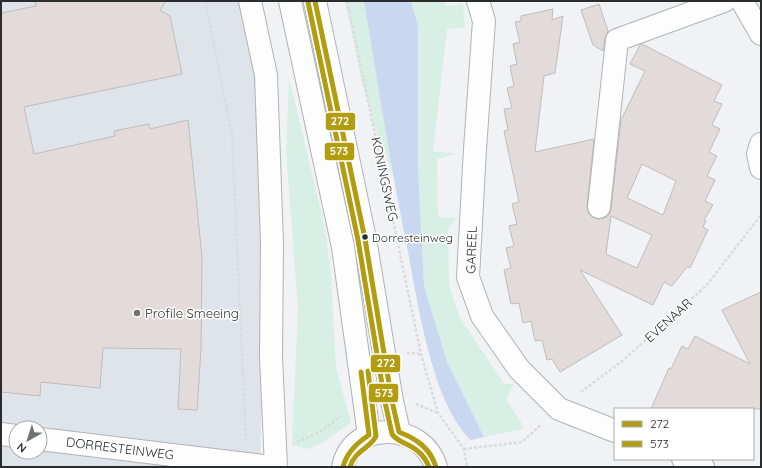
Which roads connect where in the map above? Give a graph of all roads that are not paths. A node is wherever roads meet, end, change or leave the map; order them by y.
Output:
1 (250, 1) edge
2 (290, 1) edge
3 (314, 1) edge
4 (478, 1) edge
5 (724, 1) edge
6 (742, 1) edge
7 (761, 34) edge
8 (761, 144) edge
9 (761, 168) edge
10 (599, 207) dead end
11 (614, 431) edge
12 (399, 432) junction
13 (369, 435) junction
14 (48, 440) edge
15 (686, 460) edge
16 (271, 467) edge
17 (276, 467) edge
18 (343, 467) edge
19 (436, 467) edge
20 (703, 467) edge

1 - 17 street
2 - 13 street
3 - 12 street
4 - 11 street, GAREEL
5 - 10 street
6 - 7 street
8 - 9 street
12 - 13 street
12 - 19 street
13 - 18 street
14 - 16 street, DORRESTEINWEG
15 - 20 street

